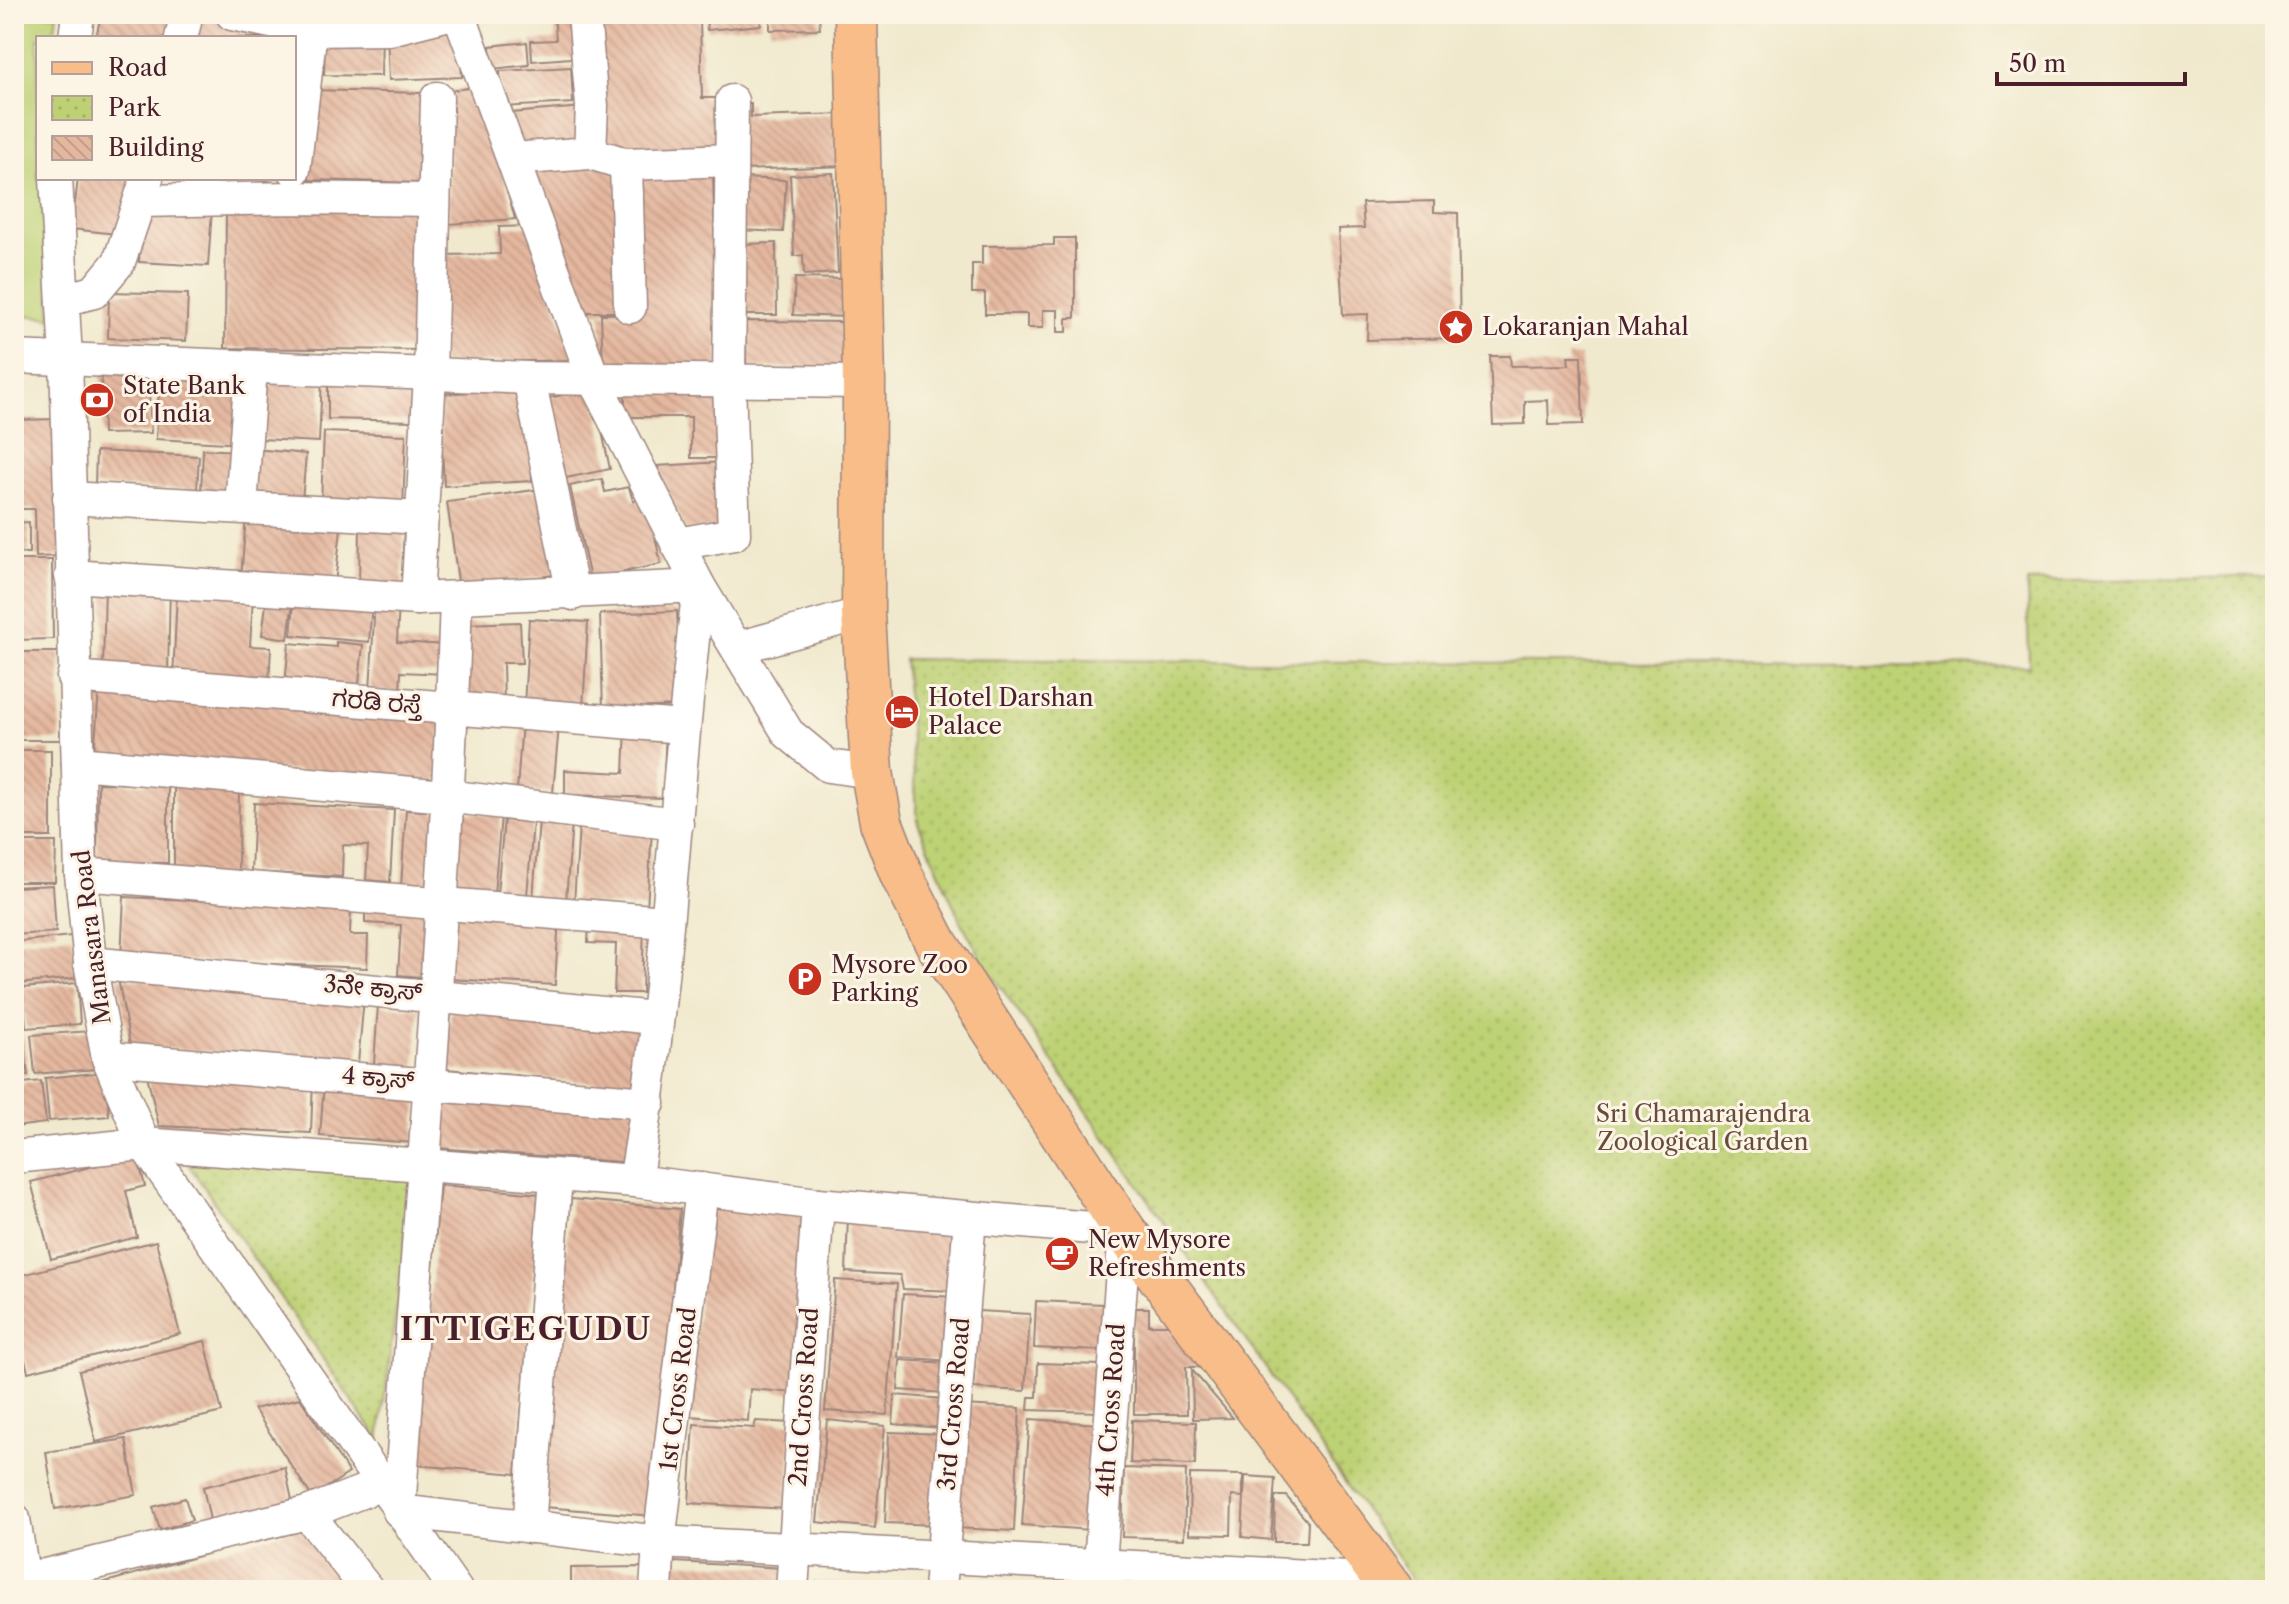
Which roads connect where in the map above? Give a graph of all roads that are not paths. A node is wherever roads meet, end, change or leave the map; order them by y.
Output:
1 (78, 14) edge
2 (187, 14) edge
3 (232, 14) edge
4 (449, 14) edge
5 (459, 14) edge
6 (584, 14) edge
7 (856, 14) edge
8 (312, 22) edge
9 (75, 36) edge
10 (182, 36) edge
11 (437, 98) dead end
12 (732, 101) dead end
13 (590, 153) junction
14 (296, 157) edge
15 (513, 159) junction
16 (731, 160) junction
17 (626, 164) junction
18 (56, 180) edge
19 (293, 182) edge
20 (144, 190) edge
21 (433, 200) junction
22 (63, 300) junction
23 (630, 307) dead end
24 (14, 357) edge
25 (66, 359) junction
26 (251, 368) junction
27 (430, 376) junction
28 (529, 378) junction
29 (594, 380) junction
30 (729, 381) junction
31 (864, 382) junction
32 (69, 498) junction
33 (241, 507) junction
34 (422, 518) junction
35 (677, 544) junction
36 (71, 576) junction
37 (699, 586) junction
38 (573, 594) junction
39 (417, 599) junction
40 (456, 599) junction
41 (863, 613) junction
42 (737, 648) junction
43 (73, 677) junction
44 (452, 708) junction
45 (682, 727) junction
46 (78, 763) junction
47 (872, 772) junction
48 (446, 796) junction
49 (677, 824) junction
50 (81, 874) junction
51 (444, 905) junction
52 (665, 922) junction
53 (90, 963) junction
54 (436, 994) junction
55 (655, 1018) junction
56 (108, 1058) junction
57 (428, 1082) junction
58 (649, 1103) junction
59 (144, 1144) junction
60 (14, 1157) edge
61 (422, 1164) junction
62 (556, 1177) junction
63 (635, 1181) junction
64 (702, 1189) junction
65 (818, 1204) junction
66 (970, 1218) junction
67 (1125, 1231) junction
68 (382, 1484) junction
69 (399, 1511) junction
70 (307, 1513) junction
71 (14, 1519) edge
72 (529, 1527) junction
73 (659, 1542) junction
74 (794, 1549) junction
75 (942, 1558) junction
76 (1099, 1578) edge
77 (1244, 1581) edge
78 (28, 1585) edge
79 (1388, 1587) edge
80 (368, 1590) edge
81 (456, 1590) edge
82 (656, 1590) edge
83 (792, 1590) edge
84 (940, 1590) edge

1 - 9 street
2 - 10 street
3 - 8 street
4 - 8 street
5 - 15 street
6 - 13 street
7 - 31 main road
8 - 14 street
11 - 21 street
12 - 16 street
13 - 15 street
13 - 17 street
15 - 29 street
16 - 17 street
16 - 30 street
17 - 23 street
18 - 22 street, Manasara Road
19 - 20 street
19 - 21 street
20 - 22 street
21 - 27 street
22 - 25 street, Manasara Road
24 - 25 street
25 - 26 street
25 - 32 street, Manasara Road
26 - 27 street
26 - 33 street
27 - 28 street
27 - 34 street
28 - 29 street
28 - 38 street
29 - 30 street
29 - 35 street
30 - 31 street
30 - 35 street
31 - 41 main road
32 - 33 street
32 - 36 street, Manasara Road
33 - 34 street
34 - 39 street
35 - 37 street
36 - 39 street
36 - 43 street, Manasara Road
37 - 38 street
37 - 42 street
37 - 45 street
38 - 40 street
39 - 40 street
40 - 44 street
41 - 42 street
41 - 47 main road
42 - 47 street
43 - 44 street, ಗರಡಿ ರಸ್ತೆ
43 - 46 street, Manasara Road
44 - 45 street, ಗರಡಿ ರಸ್ತೆ
44 - 48 street
45 - 49 street
46 - 48 street
46 - 50 street, Manasara Road
47 - 67 main road
48 - 49 street
48 - 51 street
49 - 52 street
50 - 51 street
50 - 53 street, Manasara Road
51 - 52 street
51 - 54 street
52 - 55 street
53 - 54 street, 3ನೆೇ ಕ್ರಾಸ್
53 - 56 street, Manasara Road
54 - 55 street, 3ನೆೇ ಕ್ರಾಸ್
54 - 57 street
55 - 58 street
56 - 57 street, 4 ಕ್ರಾಸ್
56 - 59 street, Manasara Road
57 - 58 street, 4 ಕ್ರಾಸ್
57 - 61 street
58 - 63 street
59 - 60 street
59 - 61 street
59 - 68 street, Manasara Road
61 - 62 street
61 - 69 street
62 - 63 street
62 - 72 street
63 - 64 street
64 - 65 street
64 - 73 street, 1st Cross Road
65 - 66 street
65 - 74 street, 2nd Cross Road
66 - 67 street
66 - 75 street, 3rd Cross Road
67 - 76 street, 4th Cross Road
67 - 79 main road
68 - 69 street, Manasara Road
68 - 70 street
69 - 72 street
69 - 81 street, Manasara Road
70 - 78 street
70 - 80 street
71 - 78 street
72 - 73 street
73 - 74 street
73 - 82 street, 1st Cross Road
74 - 75 street
74 - 83 street, 2nd Cross Road
75 - 76 street
75 - 84 street, 3rd Cross Road
76 - 77 street
77 - 79 street

